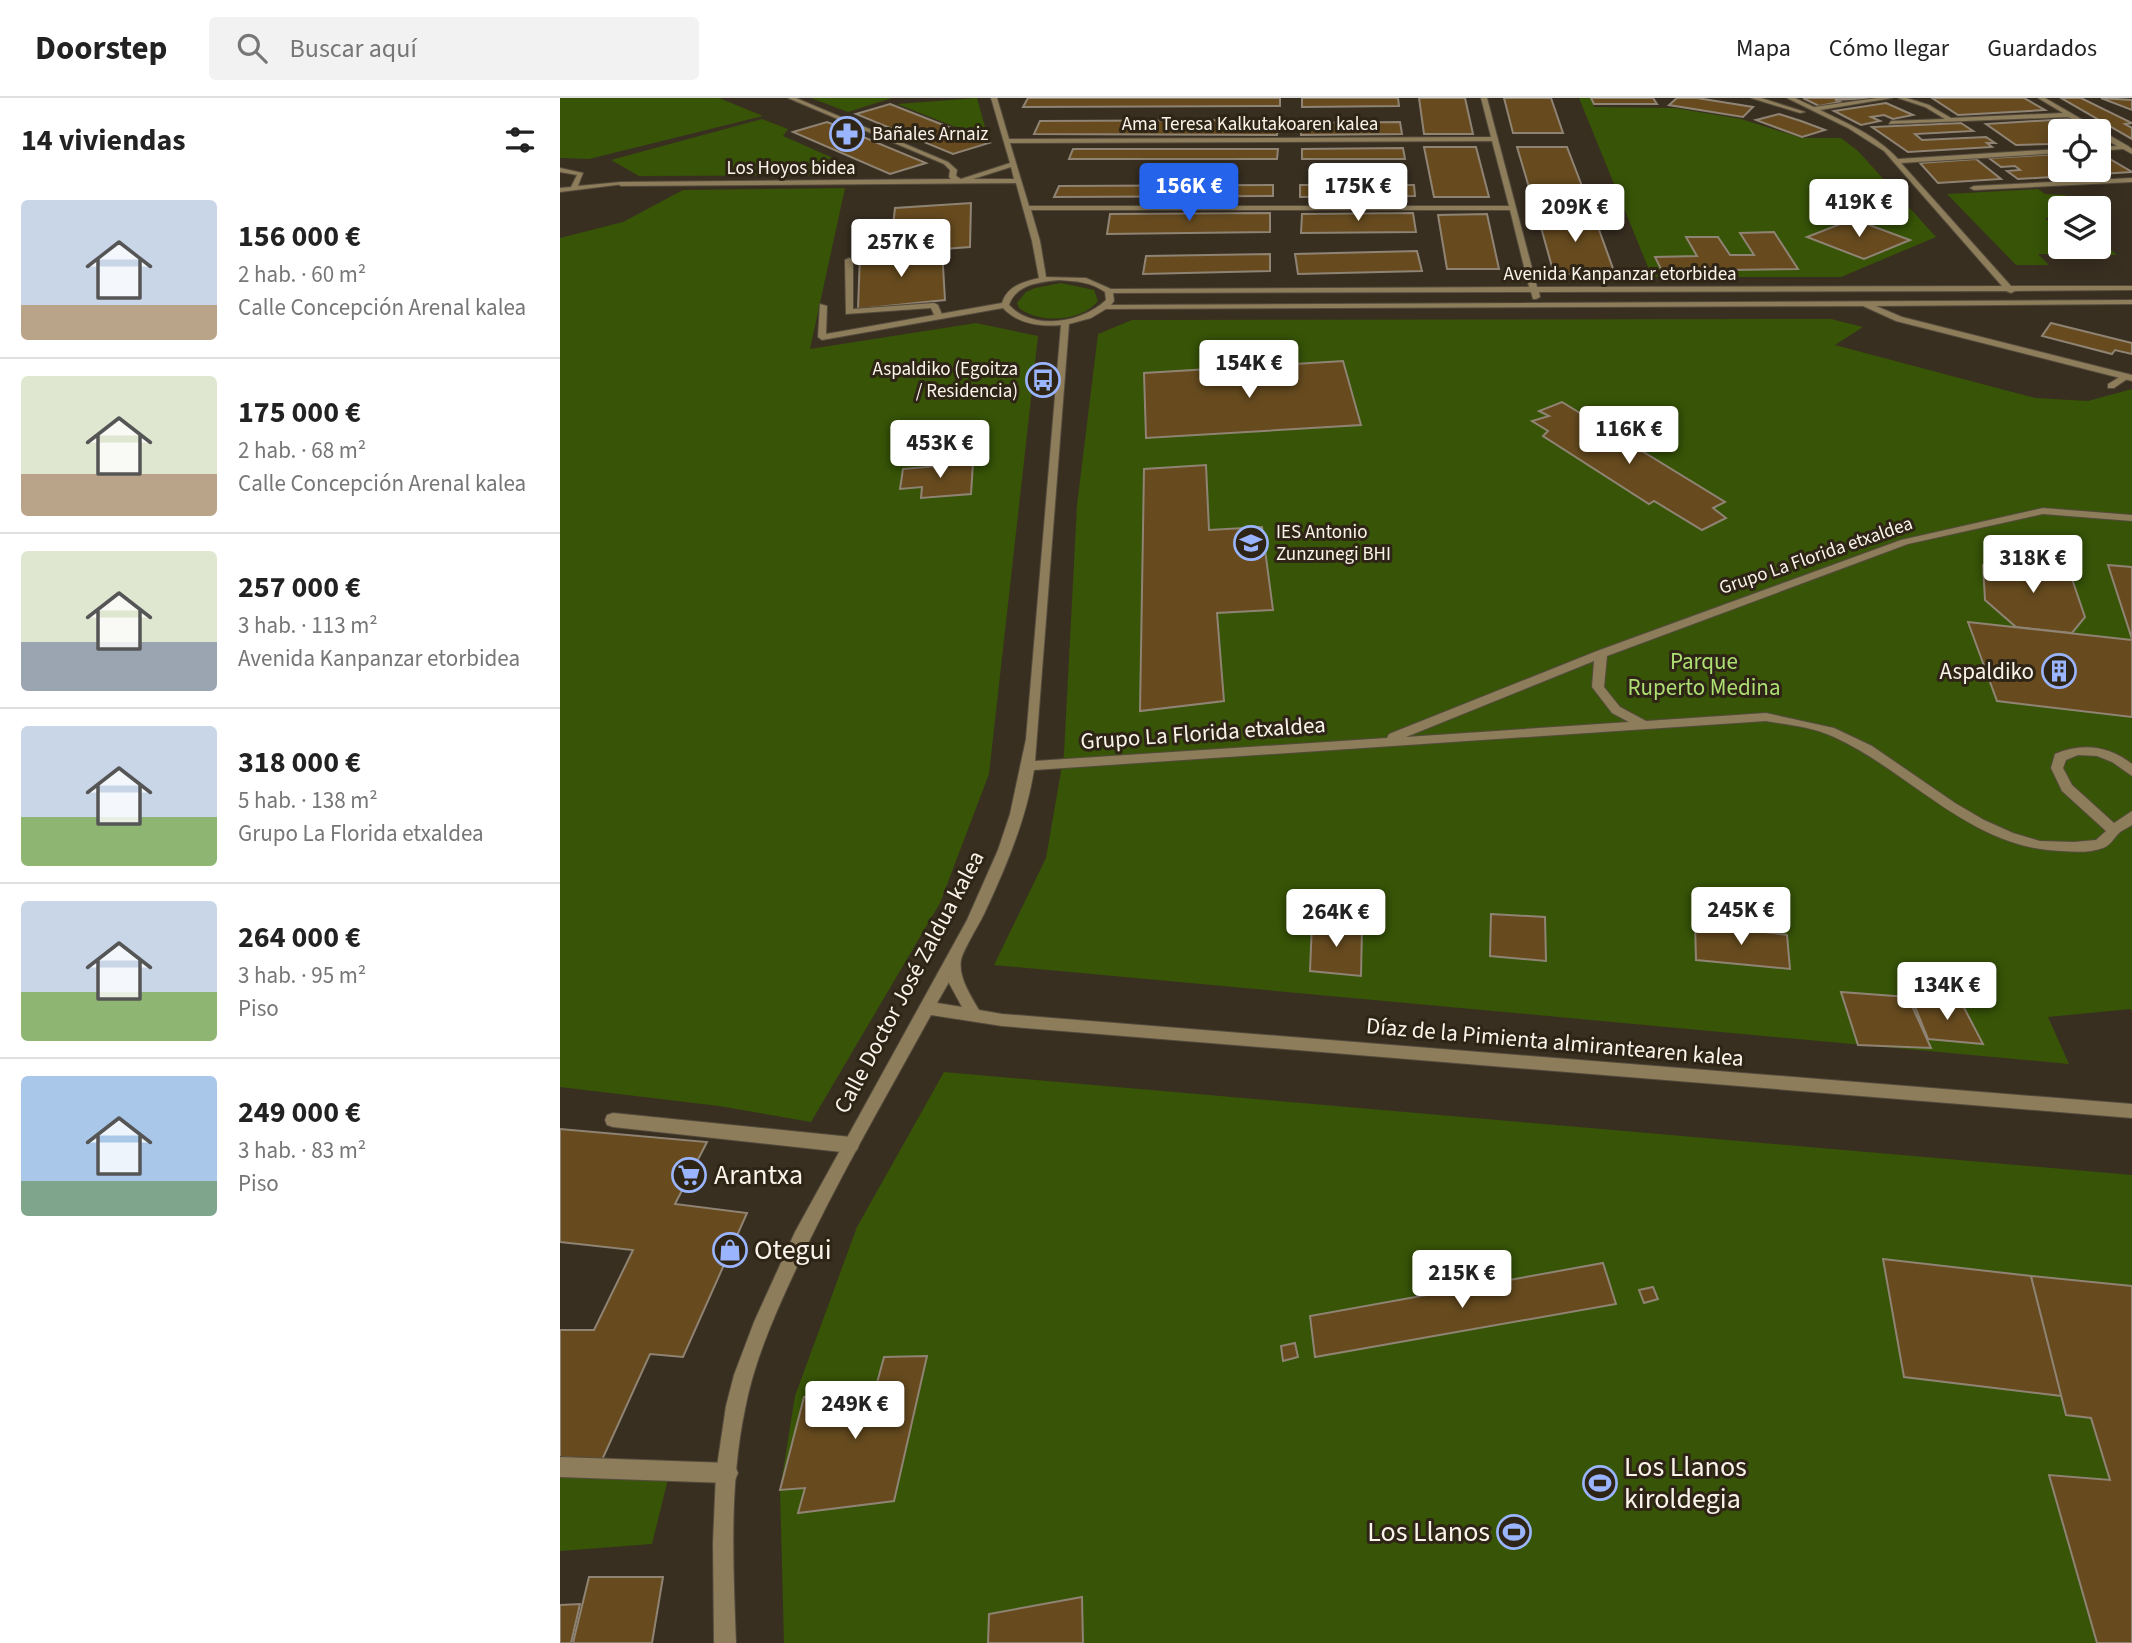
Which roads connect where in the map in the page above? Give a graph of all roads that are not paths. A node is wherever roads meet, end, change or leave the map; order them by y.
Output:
1 (790, 98) edge
2 (994, 98) edge
3 (1484, 98) edge
4 (1754, 98) edge
5 (1790, 98) edge
6 (1889, 98) edge
7 (1900, 98) edge
8 (2040, 98) edge
9 (1814, 109) junction
10 (2070, 115) junction
11 (1949, 118) junction
12 (1891, 123) dead end
13 (1850, 127) junction
14 (1494, 139) junction
15 (1006, 141) junction
16 (2128, 146) edge
17 (2048, 152) edge
18 (1897, 161) junction
19 (1013, 164) junction
20 (560, 170) edge
21 (2132, 180) edge
22 (962, 181) junction
23 (1018, 181) junction
24 (1974, 188) dead end
25 (573, 189) junction
26 (560, 190) edge
27 (1025, 208) junction
28 (1513, 208) junction
29 (849, 260) dead end
30 (1043, 280) junction
31 (2008, 288) junction
32 (2132, 288) edge
33 (1536, 289) junction
34 (1872, 290) junction
35 (1109, 291) junction
36 (1953, 302) junction
37 (2022, 302) junction
38 (2132, 302) edge
39 (1864, 303) junction
40 (1511, 304) junction
41 (1005, 305) junction
42 (823, 306) dead end
43 (1107, 307) junction
44 (939, 317) junction
45 (1065, 322) junction
46 (1914, 322) junction
47 (2129, 377) edge
48 (2111, 386) dead end
49 (2132, 518) edge
50 (1601, 654) junction
51 (1642, 723) junction
52 (1380, 742) junction
53 (1029, 766) junction
54 (2132, 772) edge
55 (2132, 816) edge
56 (2113, 830) junction
57 (954, 958) junction
58 (926, 1008) junction
59 (974, 1016) junction
60 (2132, 1111) edge
61 (613, 1120) dead end
62 (851, 1145) junction
63 (560, 1467) edge
64 (728, 1473) junction
65 (725, 1643) edge

1 - 22 street, Los Hoyos bidea
2 - 15 street
3 - 14 street
4 - 13 street
5 - 9 street
6 - 9 street
7 - 11 street
8 - 10 street
9 - 13 street
10 - 11 street
10 - 16 street
11 - 12 street
13 - 18 street
14 - 15 street, Ama Teresa Kalkutakoaren kalea
14 - 28 street
15 - 19 street
17 - 18 street
18 - 31 street
19 - 22 street
19 - 23 street
20 - 25 street
21 - 24 street
22 - 23 street
22 - 25 street, Los Hoyos bidea
23 - 27 street
25 - 26 street, Los Hoyos bidea
27 - 28 street
27 - 30 street
28 - 33 street
29 - 44 street
30 - 35 street, Avenida Kanpanzar etorbidea
30 - 41 street
31 - 32 street, Avenida Kanpanzar etorbidea
31 - 34 street, Avenida Kanpanzar etorbidea
31 - 37 street
33 - 34 street, Avenida Kanpanzar etorbidea
33 - 35 street, Avenida Kanpanzar etorbidea
33 - 40 street
34 - 39 street
35 - 43 street
36 - 37 street, Avenida Kanpanzar etorbidea
36 - 39 street, Avenida Kanpanzar etorbidea
36 - 46 street
37 - 38 street, Avenida Kanpanzar etorbidea
39 - 40 street, Avenida Kanpanzar etorbidea
39 - 46 street
40 - 43 street, Avenida Kanpanzar etorbidea
41 - 44 street
41 - 45 street
42 - 44 street
43 - 45 street
45 - 53 street, Calle Doctor José Zaldua kalea
46 - 47 street
47 - 48 street
49 - 50 street, Grupo La Florida etxaldea
50 - 51 street
50 - 52 street, Grupo La Florida etxaldea
51 - 52 street, Grupo La Florida etxaldea
51 - 56 street, Grupo La Florida etxaldea
52 - 53 street, Grupo La Florida etxaldea
53 - 57 street, Calle Doctor José Zaldua kalea
54 - 56 street
55 - 56 street, Grupo La Florida etxaldea
57 - 58 street, Calle Doctor José Zaldua kalea
57 - 59 street
58 - 59 street, Díaz de la Pimienta almirantearen kalea
58 - 62 street, Calle Doctor José Zaldua kalea
59 - 60 street, Díaz de la Pimienta almirantearen kalea
61 - 62 street
62 - 64 street, Calle Doctor José Zaldua kalea
63 - 64 street
64 - 65 street, Calle Doctor José Zaldua kalea

